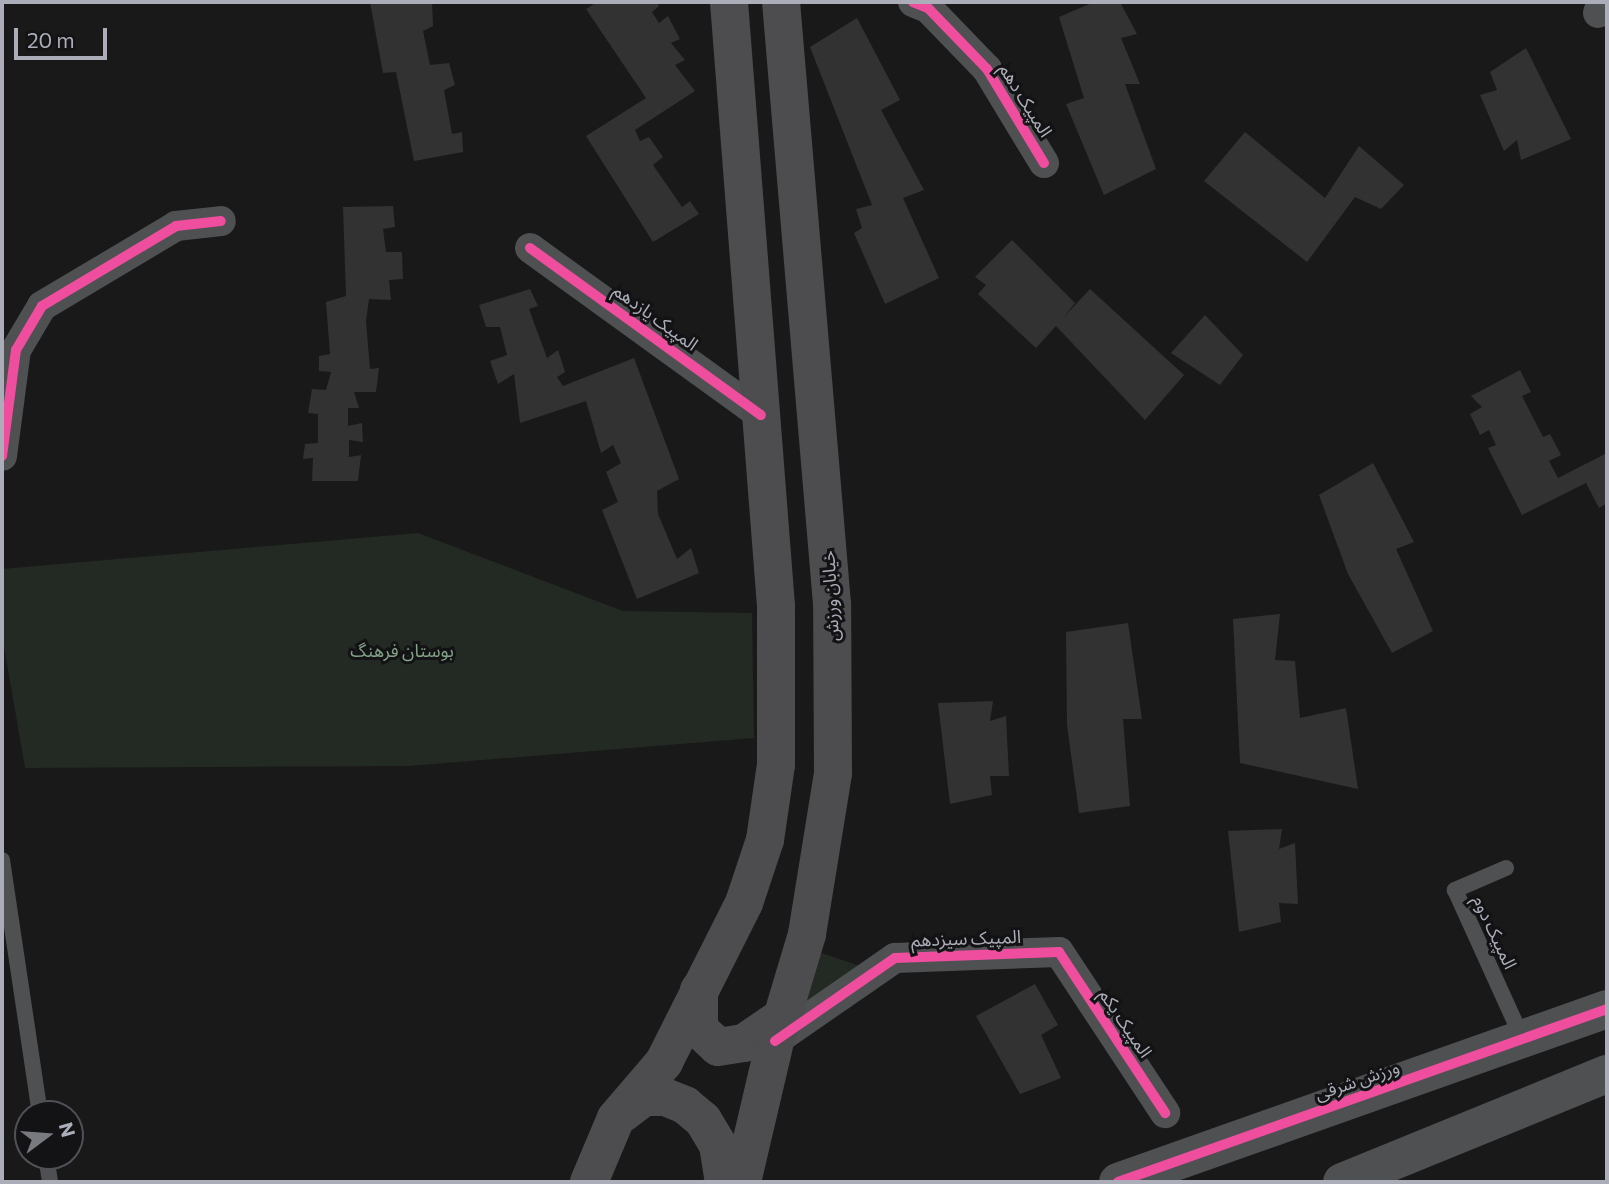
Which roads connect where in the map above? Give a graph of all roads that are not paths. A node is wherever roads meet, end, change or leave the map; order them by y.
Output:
1 (729, 2) edge
2 (781, 2) edge
3 (913, 2) edge
4 (1044, 163) dead end
5 (221, 221) dead end
6 (530, 248) dead end
7 (761, 415) junction
8 (2, 456) edge
9 (2, 860) edge
10 (1506, 868) dead end
11 (1059, 952) joint
12 (699, 990) junction
13 (1607, 1009) edge
14 (778, 1029) junction
15 (1523, 1040) junction
16 (1607, 1074) edge
17 (38, 1100) edge
18 (1165, 1113) dead end
19 (616, 1118) junction
20 (589, 1182) edge
21 (724, 1182) edge
22 (742, 1182) edge
23 (1118, 1182) edge
24 (1342, 1182) edge

1 - 7 main road
2 - 14 main road, خیابان ورزش
3 - 4 street, المپیک دهم
5 - 8 street
6 - 7 street, المپیک یازدهم
7 - 12 main road
9 - 17 lane
10 - 15 lane, المپیک دوم
11 - 14 street, المپیک سیزدهم
11 - 18 street, المپیک یکم
12 - 14 main road
12 - 19 main road
13 - 15 street, ورزش شرقی
14 - 22 main road, خیابان ورزش
15 - 23 street, ورزش شرقی
16 - 24 street
19 - 20 main road
19 - 21 main road

